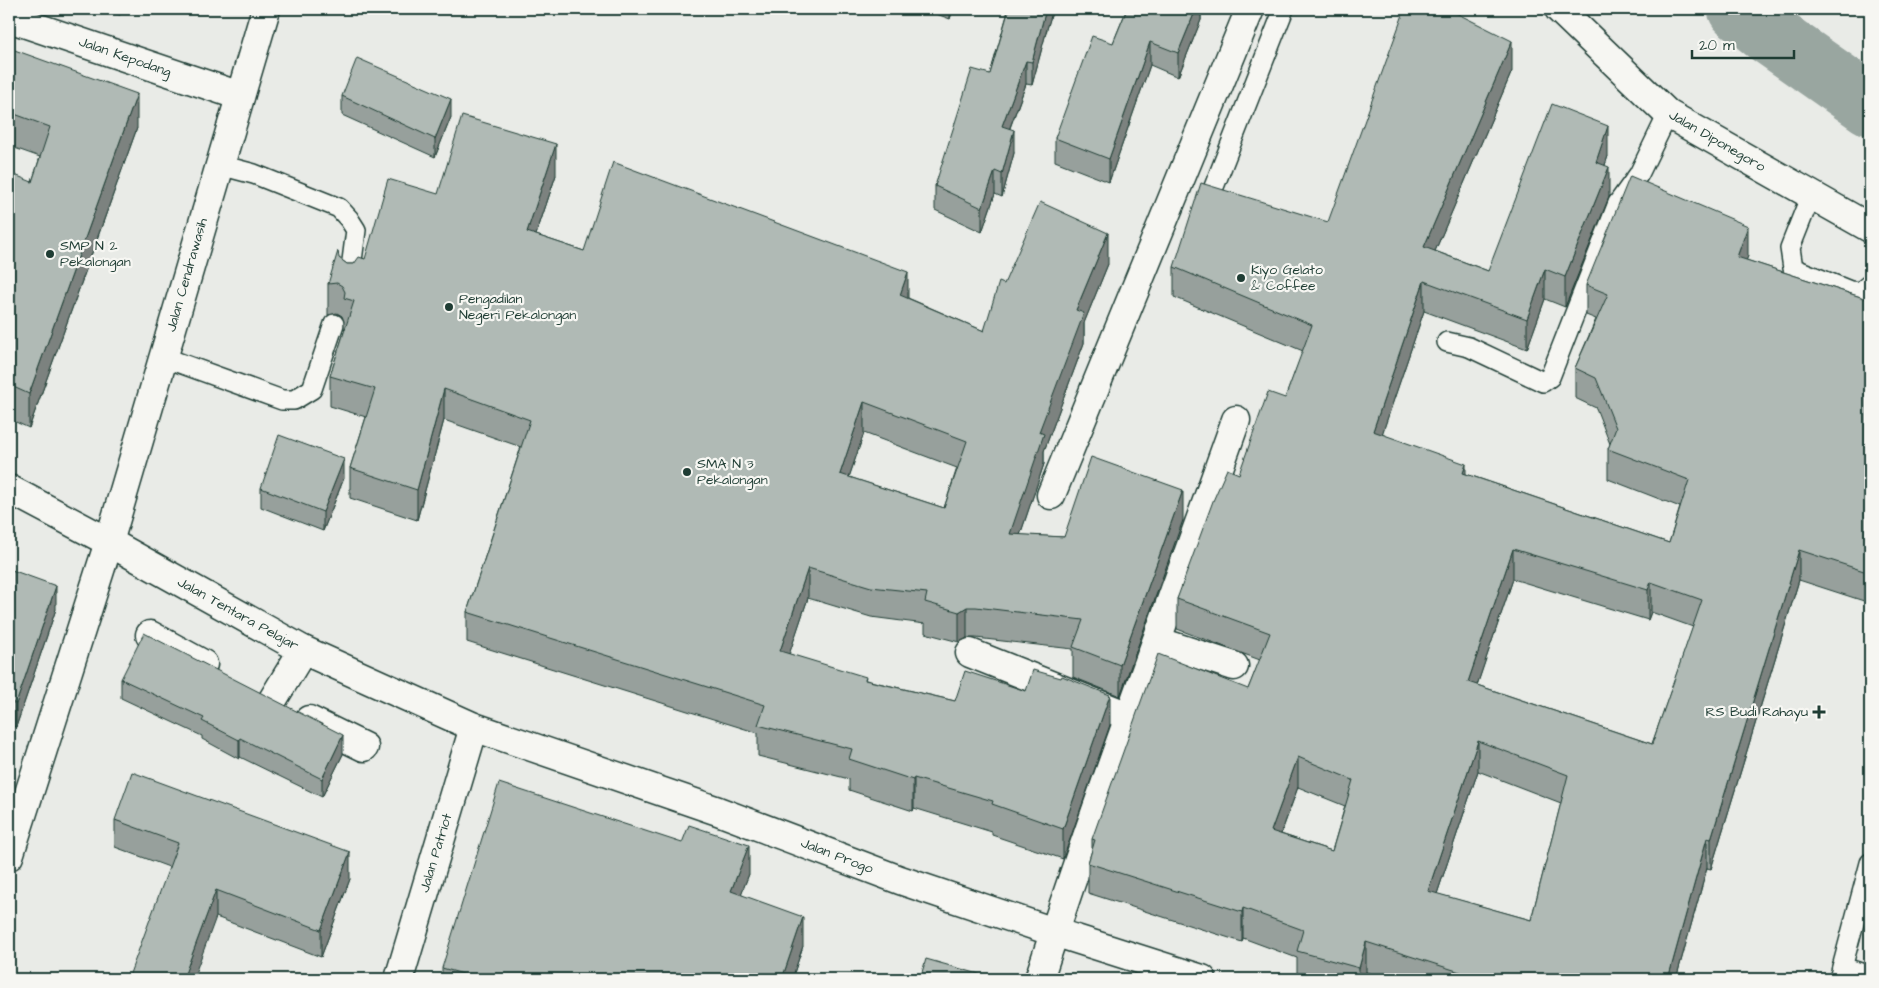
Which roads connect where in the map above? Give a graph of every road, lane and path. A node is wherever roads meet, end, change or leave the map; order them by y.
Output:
1 (266, 9) edge
2 (1250, 9) edge
3 (1284, 9) edge
4 (1559, 9) edge
5 (9, 18) edge
6 (240, 96) junction
7 (1668, 114) junction
8 (220, 165) junction
9 (1810, 195) junction
10 (1210, 196) edge
11 (1870, 228) edge
12 (349, 284) edge
13 (1870, 284) edge
14 (334, 324) dead end
15 (1447, 342) dead end
16 (163, 358) junction
17 (1236, 420) dead end
18 (9, 489) edge
19 (1050, 495) dead end
20 (109, 542) junction
21 (150, 636) edge
22 (1158, 641) junction
23 (303, 650) junction
24 (970, 653) dead end
25 (1234, 666) dead end
26 (272, 701) junction
27 (1128, 716) junction
28 (474, 727) junction
29 (364, 747) dead end
30 (9, 856) edge
31 (1870, 868) edge
32 (1054, 932) junction
33 (1840, 973) edge
34 (1870, 976) edge
35 (399, 979) edge
36 (1039, 979) edge
37 (1202, 979) edge

1 - 6 street, Jalan Cendrawasih
2 - 19 street
3 - 10 lane
4 - 7 street, Jalan Diponegoro
5 - 6 street, Jalan Kepodang
6 - 8 street, Jalan Cendrawasih
7 - 9 street, Jalan Diponegoro
7 - 15 lane
8 - 12 lane
8 - 16 street, Jalan Cendrawasih
9 - 11 street, Jalan Diponegoro
9 - 13 lane
14 - 16 lane
16 - 20 street, Jalan Cendrawasih
17 - 22 street
18 - 20 street, Jalan Tentara Pelajar
20 - 23 street, Jalan Tentara Pelajar
20 - 30 street, Jalan Cendrawasih
21 - 26 street
22 - 25 street
22 - 27 street
23 - 26 street
23 - 28 street, Jalan Tentara Pelajar
24 - 27 street
26 - 29 street
27 - 32 street
28 - 32 street, Jalan Progo
28 - 35 street, Jalan Patriot
31 - 33 lane
32 - 36 street
32 - 37 street, Jalan Progo
33 - 34 lane

